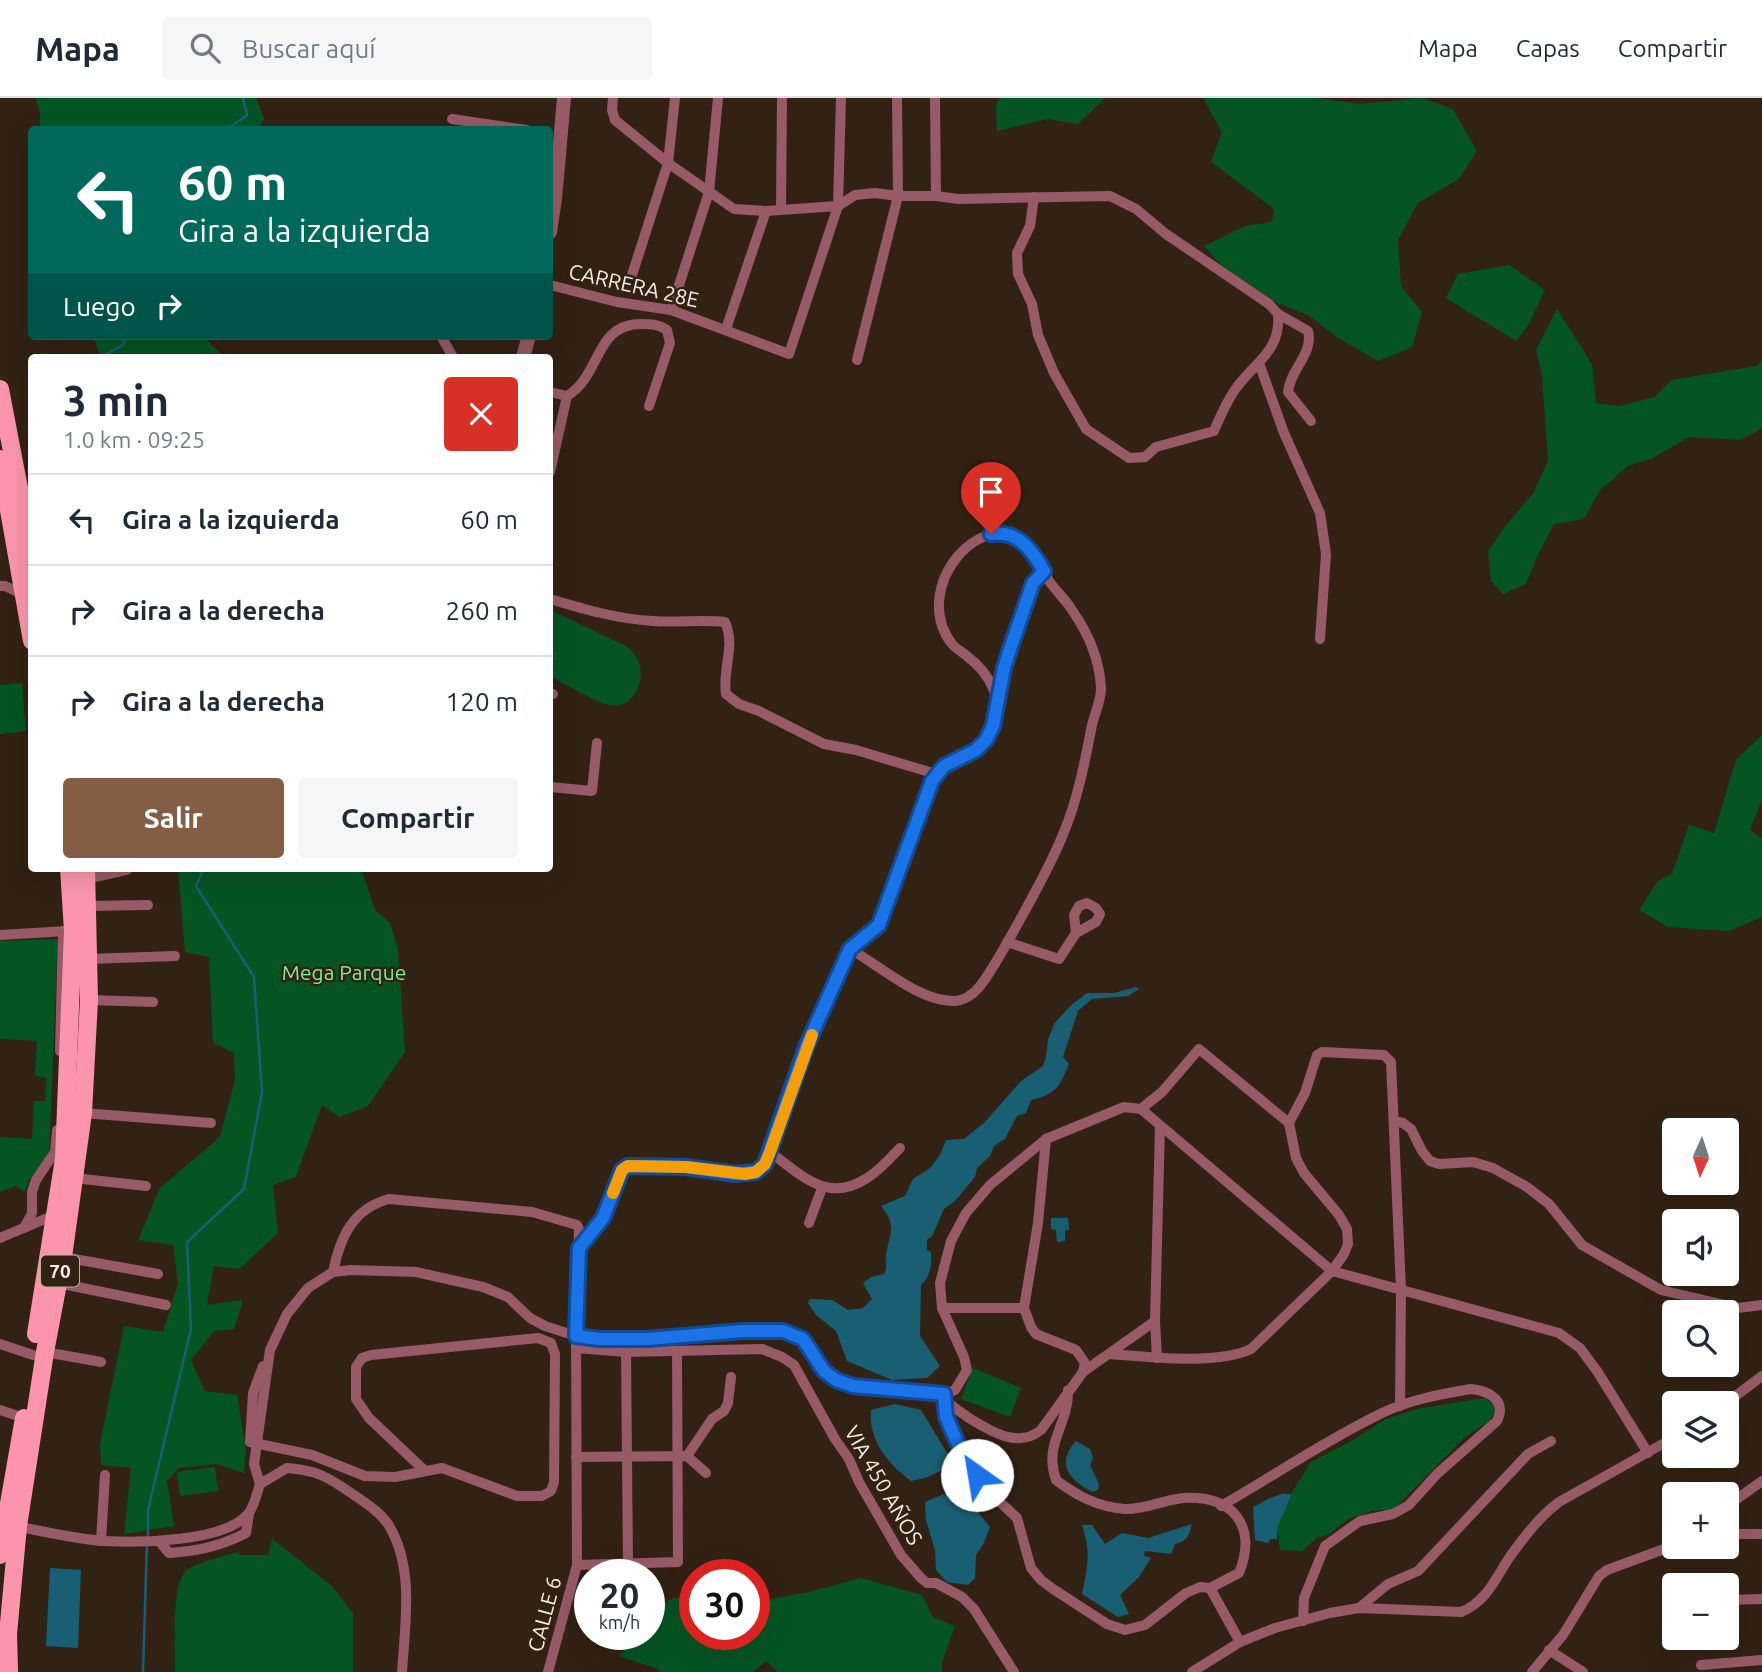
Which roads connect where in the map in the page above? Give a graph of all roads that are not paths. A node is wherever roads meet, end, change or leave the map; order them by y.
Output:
1 (564, 98) edge
2 (613, 98) edge
3 (675, 98) edge
4 (718, 98) edge
5 (782, 98) edge
6 (841, 98) edge
7 (897, 98) edge
8 (935, 98) edge
9 (452, 119) dead end
10 (500, 126) edge
11 (668, 163) junction
12 (709, 192) junction
13 (553, 194) edge
14 (898, 196) junction
15 (936, 196) junction
16 (1034, 197) junction
17 (838, 206) junction
18 (781, 209) junction
19 (766, 211) junction
20 (632, 275) dead end
21 (553, 286) edge
22 (671, 310) junction
23 (1278, 314) junction
24 (726, 329) junction
25 (857, 360) dead end
26 (1259, 363) junction
27 (0, 389) edge
28 (553, 393) edge
29 (567, 396) junction
30 (649, 406) dead end
31 (1311, 421) dead end
32 (0, 459) edge
33 (553, 459) edge
34 (4, 481) junction
35 (0, 500) edge
36 (28, 535) edge
37 (1044, 571) junction
38 (0, 586) edge
39 (22, 594) junction
40 (553, 600) edge
41 (28, 622) edge
42 (1320, 639) dead end
43 (997, 714) junction
44 (597, 743) dead end
45 (936, 774) junction
46 (553, 788) edge
47 (69, 872) edge
48 (86, 872) edge
49 (148, 905) dead end
50 (88, 906) junction
51 (68, 931) junction
52 (1076, 933) dead end
53 (0, 935) edge
54 (1007, 942) junction
55 (850, 949) junction
56 (175, 956) dead end
57 (89, 959) junction
58 (89, 1000) junction
59 (153, 1002) dead end
60 (1141, 1109) junction
61 (83, 1113) junction
62 (1394, 1121) junction
63 (211, 1123) dead end
64 (1289, 1123) junction
65 (1160, 1126) junction
66 (1046, 1139) junction
67 (900, 1148) dead end
68 (770, 1152) junction
69 (74, 1178) junction
70 (146, 1186) dead end
71 (822, 1188) junction
72 (32, 1202) junction
73 (59, 1213) junction
74 (809, 1223) dead end
75 (24, 1228) junction
76 (1, 1240) edge
77 (579, 1248) junction
78 (63, 1257) junction
79 (1332, 1270) junction
80 (334, 1272) junction
81 (158, 1274) dead end
82 (58, 1283) junction
83 (1401, 1289) junction
84 (166, 1305) dead end
85 (1762, 1305) edge
86 (942, 1308) junction
87 (1024, 1308) junction
88 (1155, 1321) junction
89 (576, 1336) junction
90 (0, 1344) edge
91 (576, 1348) junction
92 (626, 1352) junction
93 (677, 1352) junction
94 (39, 1354) junction
95 (1110, 1354) junction
96 (1157, 1358) junction
97 (101, 1362) dead end
98 (1083, 1372) junction
99 (1762, 1376) edge
100 (730, 1377) dead end
101 (1068, 1390) junction
102 (1739, 1393) edge
103 (945, 1397) junction
104 (1400, 1406) junction
105 (0, 1410) edge
106 (24, 1418) junction
107 (1551, 1441) dead end
108 (257, 1445) junction
109 (1662, 1445) edge
110 (289, 1452) junction
111 (1648, 1453) junction
112 (407, 1454) junction
113 (682, 1456) junction
114 (576, 1457) junction
115 (626, 1457) junction
116 (288, 1468) junction
117 (425, 1471) junction
118 (706, 1473) dead end
119 (105, 1475) dead end
120 (407, 1475) junction
121 (1762, 1481) edge
122 (260, 1484) junction
123 (1739, 1497) edge
124 (1221, 1506) junction
125 (7, 1524) edge
126 (1739, 1534) edge
127 (1762, 1534) edge
128 (102, 1541) junction
129 (1662, 1549) edge
130 (0, 1555) edge
131 (577, 1559) edge
132 (628, 1559) edge
133 (665, 1563) edge
134 (574, 1576) edge
135 (1388, 1584) junction
136 (1210, 1588) junction
137 (1762, 1599) edge
138 (1739, 1600) edge
139 (1359, 1608) junction
140 (1391, 1608) junction
141 (1303, 1621) junction
142 (1240, 1642) junction
143 (1549, 1650) junction
144 (1762, 1660) edge
145 (1701, 1665) dead end
146 (9, 1672) edge
147 (402, 1672) edge
148 (548, 1672) edge
149 (1014, 1672) edge
150 (1192, 1672) edge
151 (1532, 1672) edge
152 (1583, 1672) edge

1 - 13 street
2 - 11 street
3 - 11 street
4 - 12 street
5 - 18 street
6 - 17 street
7 - 14 street
8 - 15 street
9 - 10 street
11 - 12 street
11 - 20 street
12 - 19 street
12 - 22 street
14 - 15 street
14 - 17 street
14 - 25 street
15 - 16 street
16 - 23 street
16 - 26 street
17 - 18 street
17 - 24 street, CARRERA 28E
18 - 19 street
19 - 24 street
21 - 22 street, CARRERA 28E
22 - 24 street, CARRERA 28E
23 - 26 street
23 - 31 street
26 - 42 street
27 - 36 main road
28 - 29 street
29 - 30 street
29 - 33 street
32 - 34 main road
34 - 35 street
34 - 39 main road
37 - 43 street
37 - 43 street
37 - 54 street
38 - 39 street
39 - 41 main road
40 - 45 street
43 - 45 street
44 - 46 street
45 - 55 street
47 - 51 main road, 70
48 - 50 main road, 70
49 - 50 street
50 - 57 main road, 70
51 - 53 street
51 - 72 street
51 - 73 main road, 70
52 - 54 street
54 - 55 street
55 - 68 street
56 - 57 street
57 - 58 main road, 70
58 - 59 street
58 - 61 main road, 70
60 - 64 street
60 - 65 street
60 - 66 street
61 - 63 street
61 - 69 main road, 70
62 - 64 street
62 - 83 street
62 - 85 street
64 - 79 street
65 - 79 street
65 - 88 street
66 - 86 street
66 - 87 street
67 - 71 street
68 - 71 street
68 - 77 street
69 - 70 street
69 - 73 main road, 70
71 - 74 street
72 - 73 street
72 - 75 street
73 - 75 street
73 - 78 main road, 70
73 - 94 main road, 70
75 - 76 street
77 - 80 street
77 - 89 street, CALLE 6
78 - 81 street
78 - 82 main road, 70
79 - 83 street
79 - 96 street
80 - 89 street
80 - 108 street
82 - 84 street
82 - 94 main road, 70
83 - 104 street
83 - 111 street
86 - 87 street
86 - 103 street
87 - 98 street
88 - 95 street
88 - 96 street
89 - 91 street, CALLE 6
89 - 103 street
90 - 94 street
91 - 92 street, VIA 450 AÑOS
91 - 114 street, CALLE 6
92 - 93 street, VIA 450 AÑOS
92 - 115 street
93 - 113 street
93 - 149 street, VIA 450 AÑOS
94 - 97 street
94 - 106 main road, 70
94 - 125 main road, 70
95 - 96 street
95 - 98 street
98 - 101 street
99 - 102 street
100 - 113 street
101 - 103 street
101 - 124 street
103 - 136 street
104 - 124 street
104 - 141 street
105 - 106 street
106 - 125 main road, 70
107 - 135 street
108 - 110 street
108 - 122 street
109 - 111 street
110 - 116 street
110 - 120 street
111 - 140 street
112 - 117 street
112 - 117 street
112 - 120 street
113 - 115 street
113 - 118 street
113 - 133 street
114 - 115 street
114 - 131 street, CALLE 6
115 - 132 street
116 - 122 street
116 - 147 street
117 - 120 street
119 - 128 street
121 - 123 street
122 - 128 street
124 - 136 street
125 - 128 street
125 - 130 main road, 70
125 - 146 main road, 70
126 - 127 street
129 - 143 street
134 - 148 street, CALLE 6
135 - 139 street
135 - 140 street
136 - 142 street
137 - 138 street
139 - 140 street
139 - 141 street
141 - 142 street
142 - 150 street
143 - 151 street
143 - 152 street
144 - 145 street

